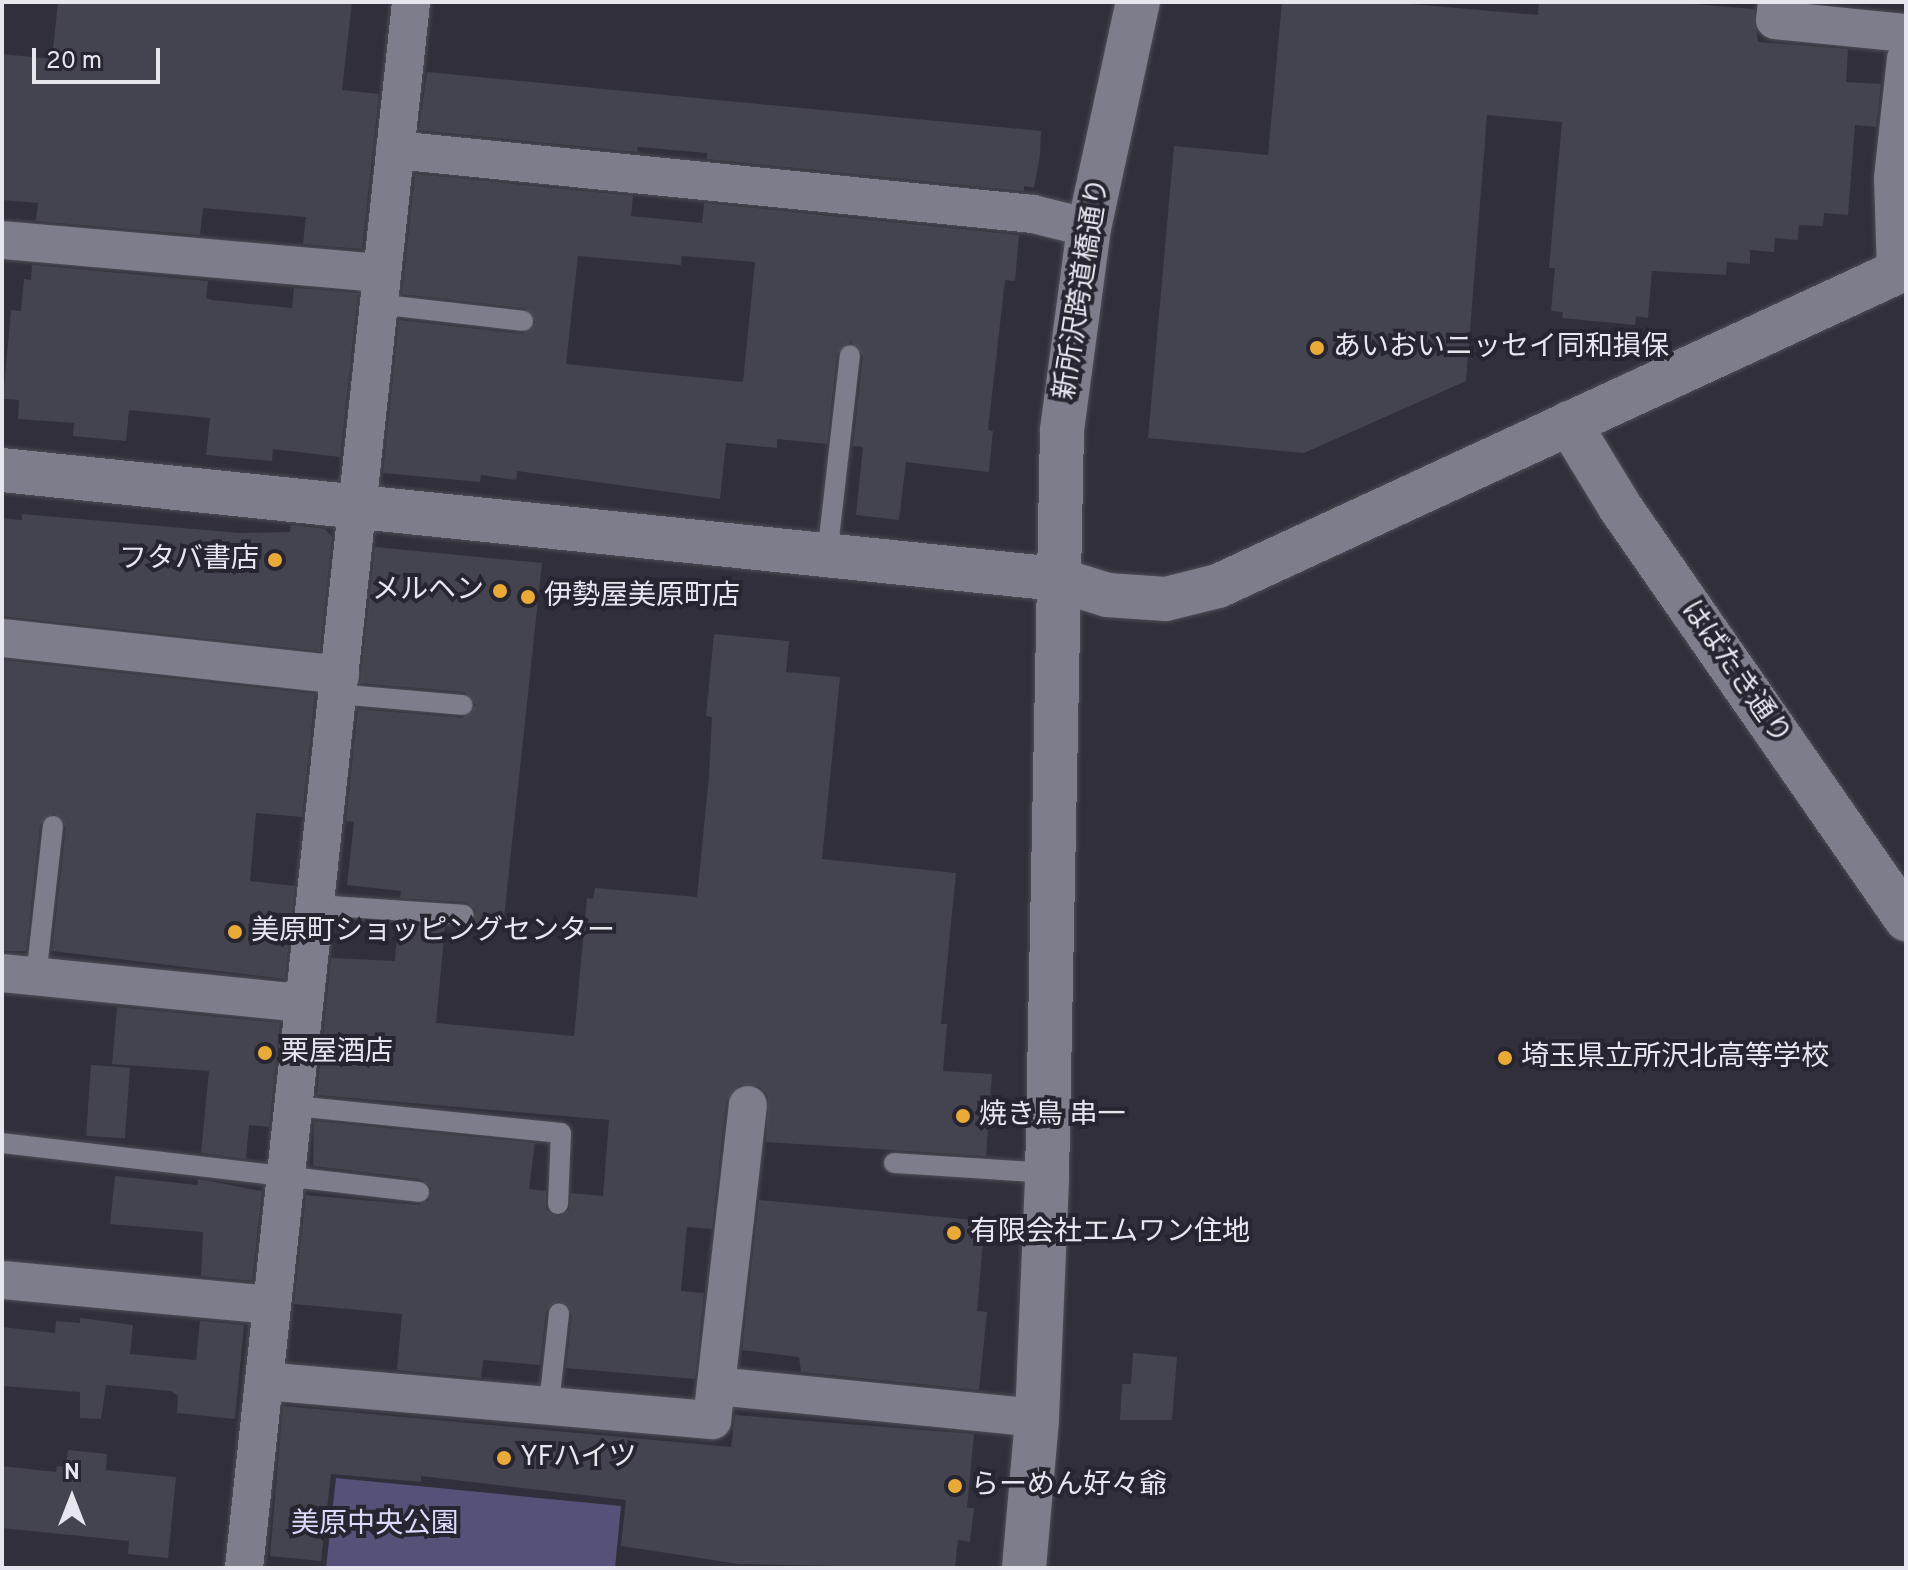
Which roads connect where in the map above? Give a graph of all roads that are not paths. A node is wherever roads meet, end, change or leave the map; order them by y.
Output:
1 (411, 2) edge
2 (1138, 2) edge
3 (1777, 2) edge
4 (1906, 33) edge
5 (1906, 59) edge
6 (395, 150) junction
7 (1089, 228) junction
8 (2, 240) edge
9 (1901, 270) edge
10 (379, 288) junction
11 (523, 321) dead end
12 (850, 355) dead end
13 (1569, 423) junction
14 (2, 470) edge
15 (355, 508) junction
16 (827, 556) junction
17 (1056, 579) junction
18 (2, 638) edge
19 (338, 685) junction
20 (463, 705) dead end
21 (53, 826) dead end
22 (315, 905) junction
23 (464, 915) dead end
24 (1906, 919) edge
25 (19, 975) edge
26 (302, 1003) junction
27 (748, 1105) dead end
28 (295, 1106) junction
29 (2, 1143) edge
30 (894, 1163) dead end
31 (285, 1173) junction
32 (1047, 1173) junction
33 (419, 1192) dead end
34 (558, 1204) dead end
35 (2, 1280) edge
36 (270, 1305) junction
37 (559, 1314) dead end
38 (264, 1381) junction
39 (716, 1386) junction
40 (549, 1404) junction
41 (1037, 1418) junction
42 (244, 1568) edge
43 (1024, 1568) edge

1 - 6 street
2 - 7 street, 新所沢跨道橋通り
3 - 4 street
5 - 9 street
6 - 7 street
6 - 10 street
7 - 17 street, 新所沢跨道橋通り
8 - 10 street
9 - 13 street
10 - 11 lane
10 - 15 street
12 - 16 lane
13 - 17 street
13 - 24 street, はばたき通り
14 - 15 street
15 - 16 street
15 - 19 street
16 - 17 street
17 - 32 street, 新所沢跨道橋通り
18 - 19 street
19 - 20 lane
19 - 22 street
21 - 25 lane
22 - 23 lane
22 - 26 street
25 - 26 street
26 - 28 street
27 - 39 street
28 - 31 street
28 - 34 lane
29 - 31 lane
30 - 32 lane
31 - 33 lane
31 - 36 street
32 - 41 street, 新所沢跨道橋通り
35 - 36 street
36 - 38 street
37 - 40 lane
38 - 40 street
38 - 42 street
39 - 40 street
39 - 41 street
41 - 43 street, 新所沢跨道橋通り

